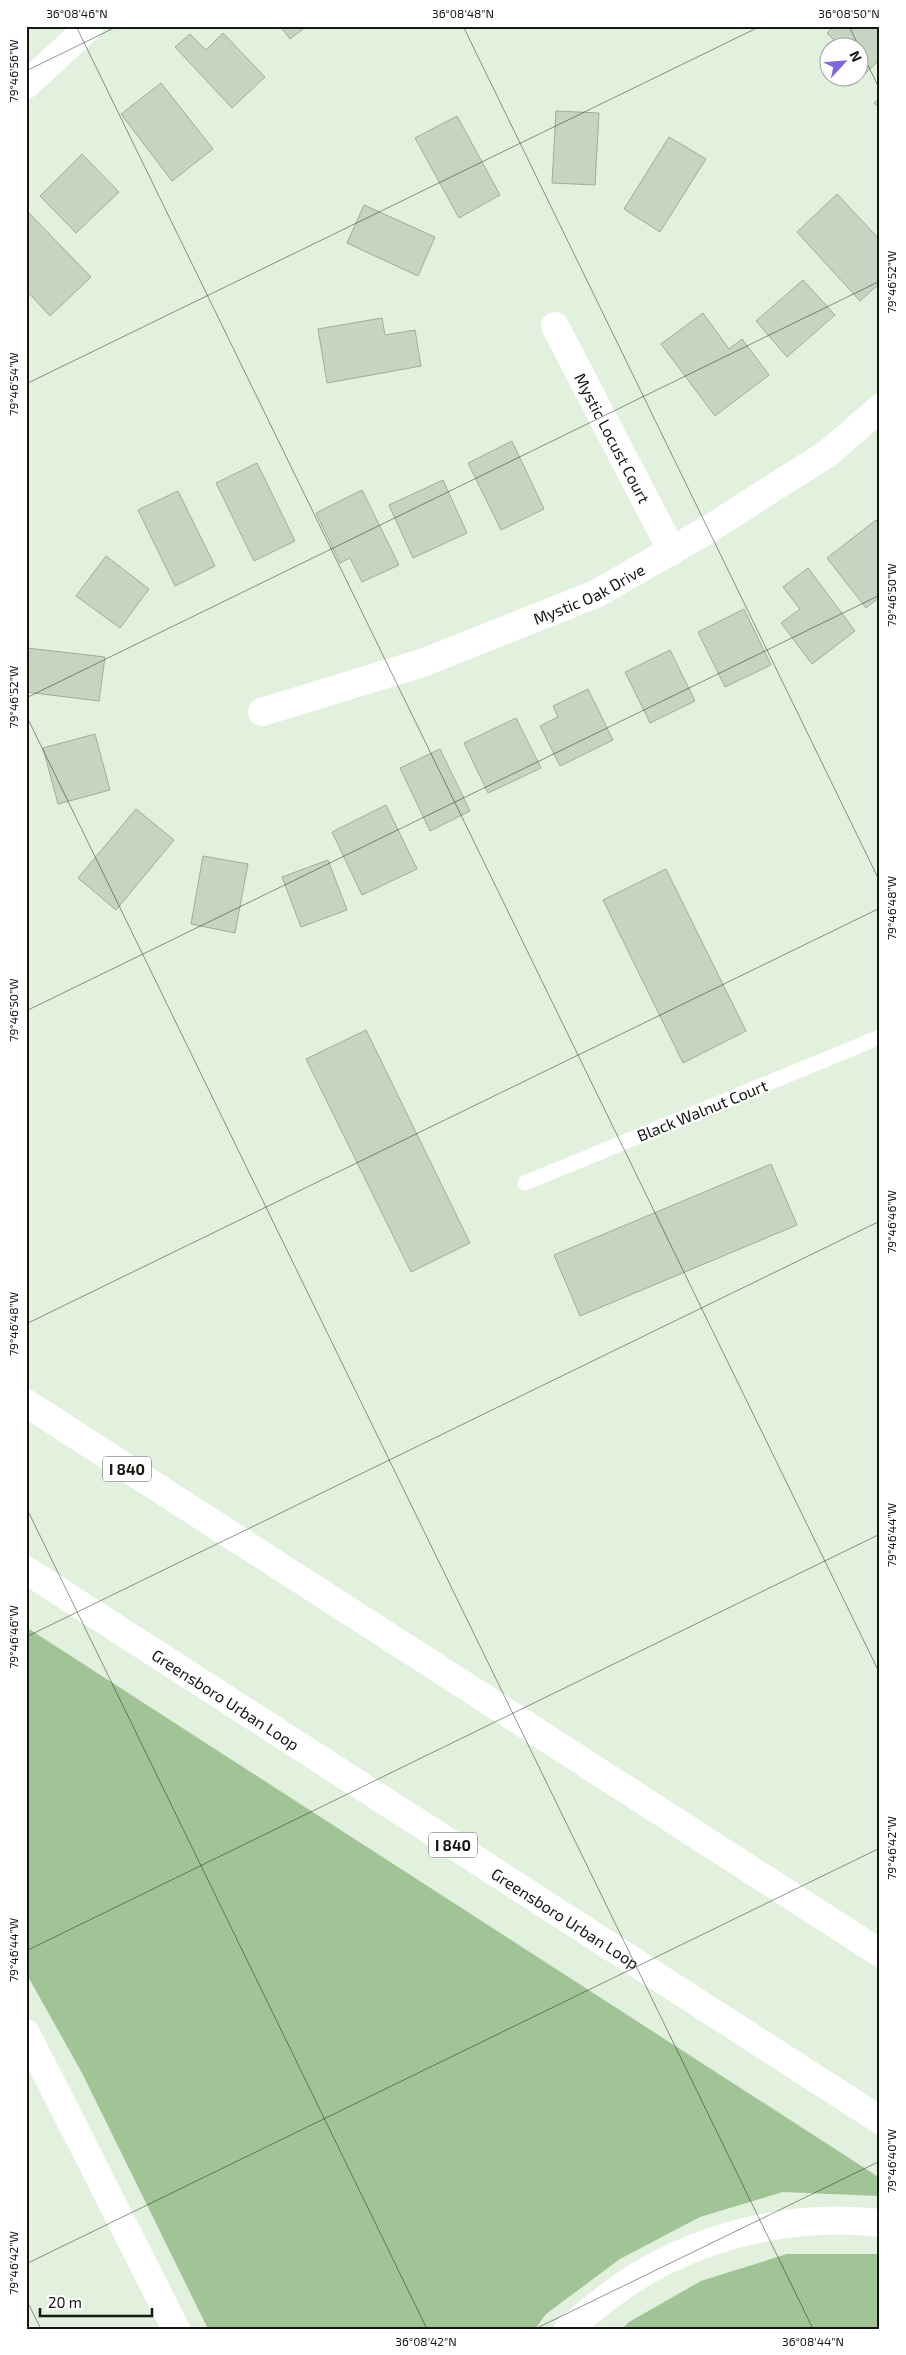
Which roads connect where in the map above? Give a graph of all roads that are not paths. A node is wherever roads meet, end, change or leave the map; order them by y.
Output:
1 (90, 26) edge
2 (26, 85) edge
3 (555, 326) dead end
4 (880, 408) edge
5 (672, 551) junction
6 (262, 712) dead end
7 (880, 1037) edge
8 (525, 1183) dead end
9 (26, 1404) edge
10 (26, 1570) edge
11 (880, 1953) edge
12 (26, 2033) edge
13 (880, 2120) edge
14 (880, 2223) edge
15 (176, 2329) edge
16 (568, 2329) edge

1 - 2 main road
3 - 5 main road, Mystic Locust Court
4 - 5 main road, Mystic Oak Drive
5 - 6 main road, Mystic Oak Drive
7 - 8 lane, Black Walnut Court
9 - 11 main road, I 840
10 - 13 main road, Greensboro Urban Loop / I 840
12 - 15 main road
14 - 16 main road

